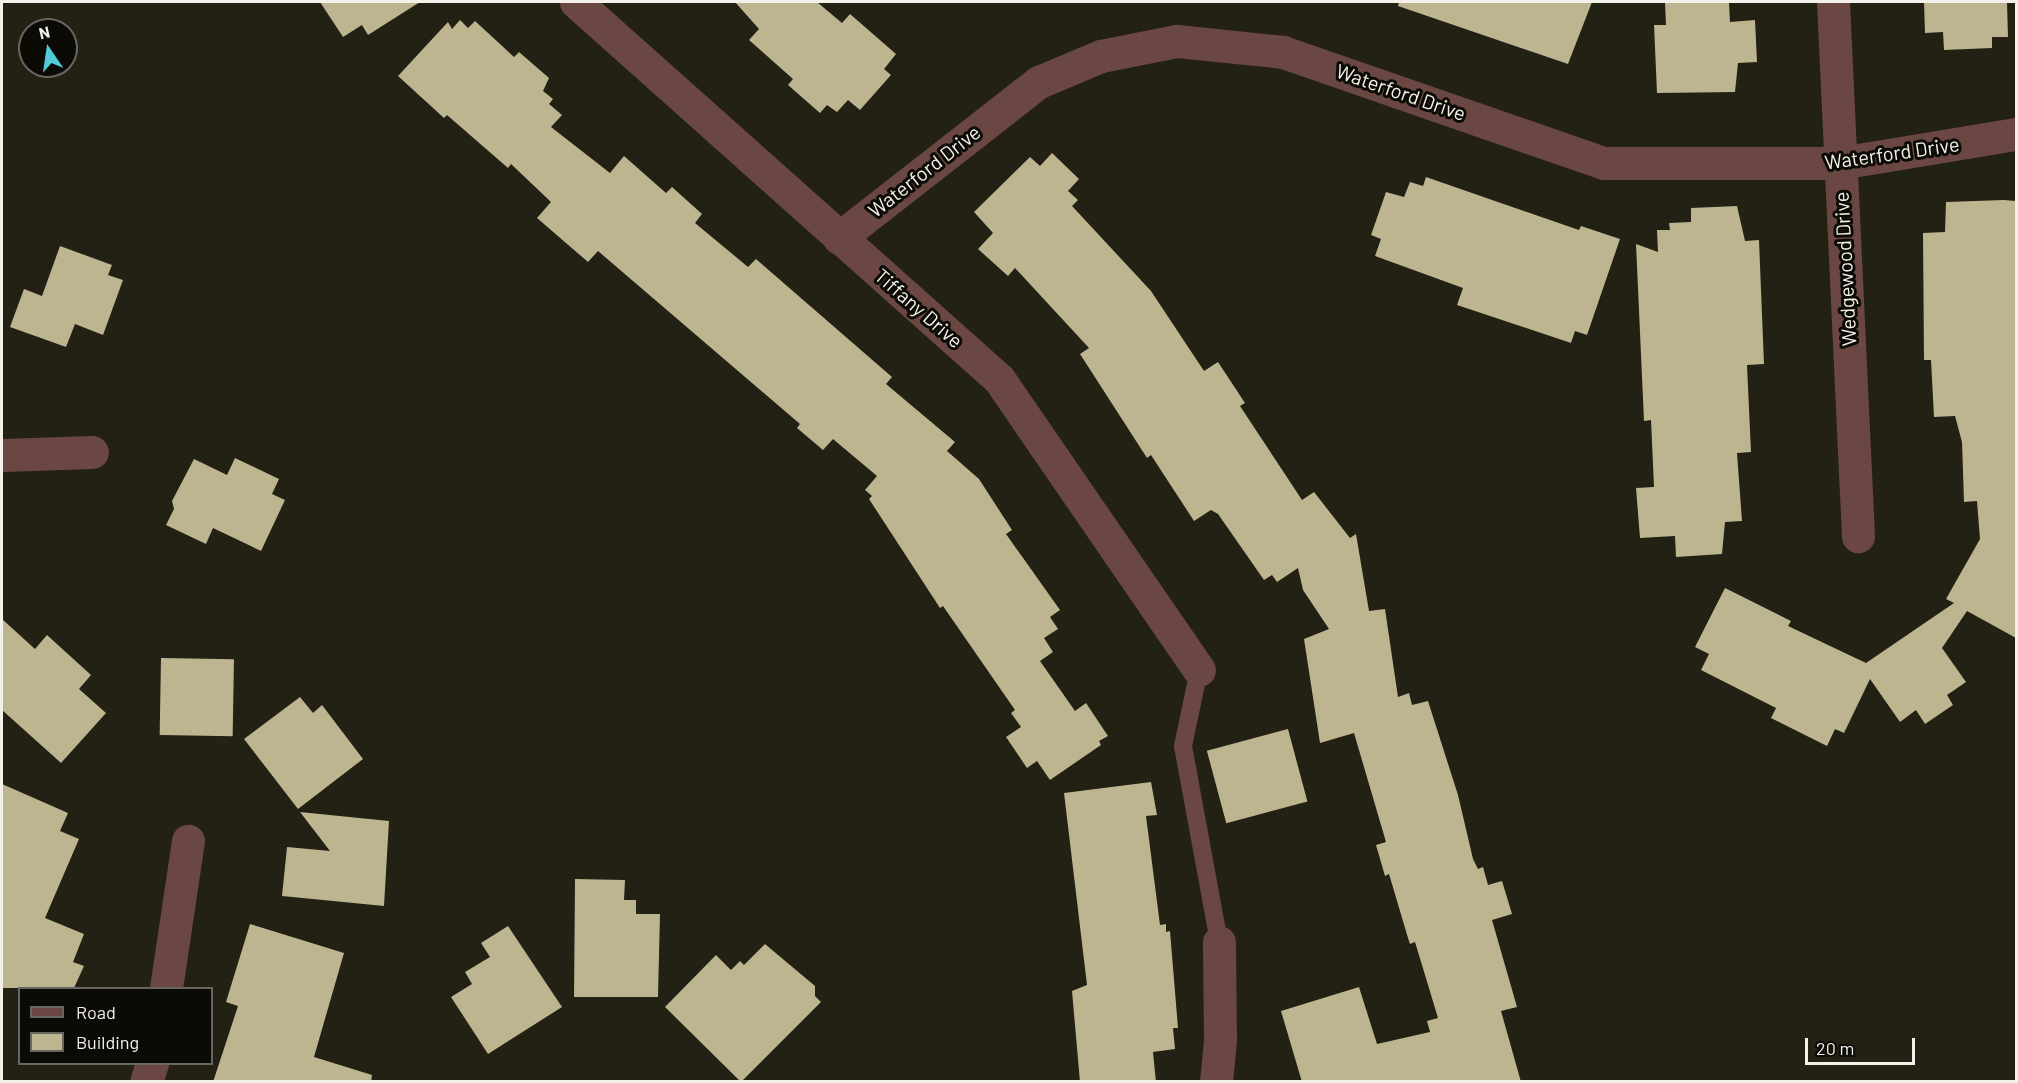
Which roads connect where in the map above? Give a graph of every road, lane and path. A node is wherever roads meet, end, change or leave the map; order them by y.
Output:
1 (576, 2) edge
2 (1833, 2) edge
3 (2016, 134) edge
4 (1840, 163) junction
5 (839, 238) junction
6 (92, 452) dead end
7 (2, 455) edge
8 (1858, 536) dead end
9 (1198, 670) joint
10 (188, 841) dead end
11 (1220, 942) joint
12 (166, 987) edge
13 (152, 1065) edge
14 (146, 1082) edge
15 (1216, 1082) edge

1 - 5 street, Tiffany Drive
2 - 4 street, Wedgewood Drive
3 - 4 street, Waterford Drive
4 - 5 street, Waterford Drive
4 - 8 street, Wedgewood Drive
5 - 9 street, Tiffany Drive
6 - 7 street
9 - 11 lane
10 - 12 street
11 - 15 street
13 - 14 street

